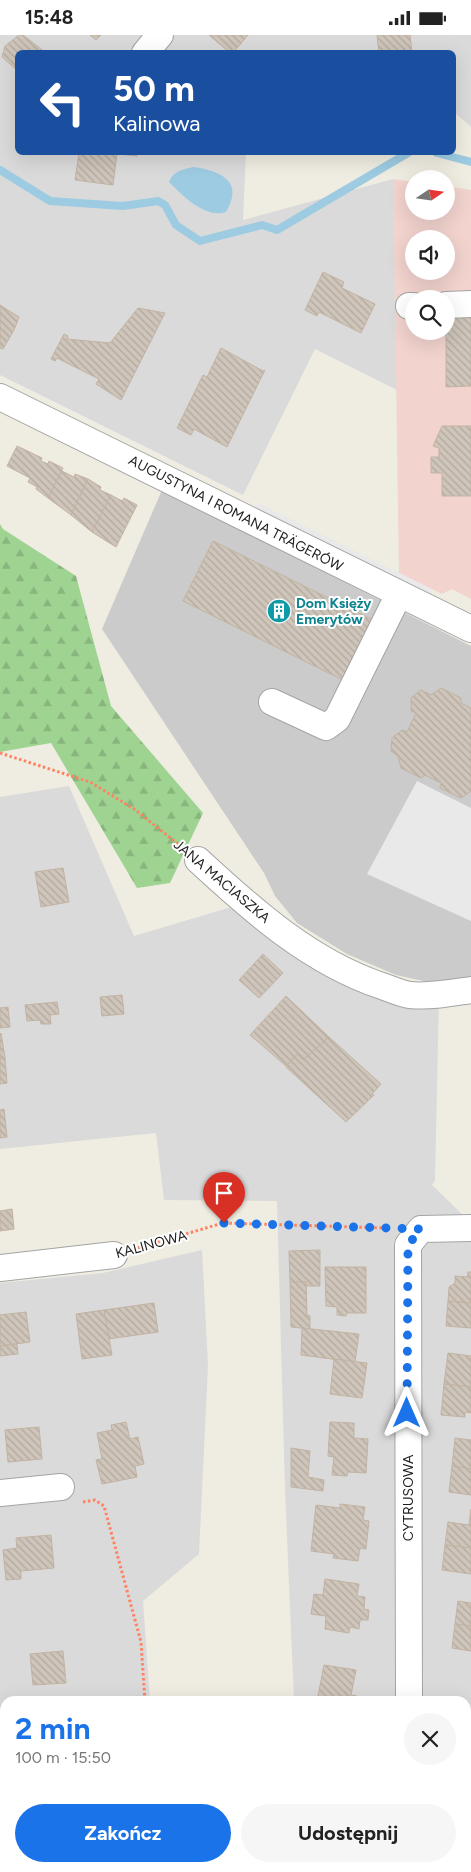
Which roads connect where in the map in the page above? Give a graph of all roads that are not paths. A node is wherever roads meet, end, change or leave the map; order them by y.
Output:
1 (160, 35) edge
2 (148, 50) edge
3 (471, 304) edge
4 (455, 305) edge
5 (0, 397) edge
6 (399, 594) junction
7 (471, 629) edge
8 (272, 702) dead end
9 (198, 860) road end
10 (471, 990) edge
11 (471, 1227) edge
12 (114, 1255) road end
13 (0, 1268) edge
14 (61, 1487) dead end
15 (0, 1493) edge
16 (409, 1696) edge

1 - 2 street
3 - 4 street
5 - 6 street, AUGUSTYNA I ROMANA TRÄGERÓW
6 - 7 street, AUGUSTYNA I ROMANA TRÄGERÓW
6 - 8 street
9 - 10 street, JANA MACIASZKA
11 - 16 street, CYTRUSOWA
12 - 13 street, KALINOWA
14 - 15 street

